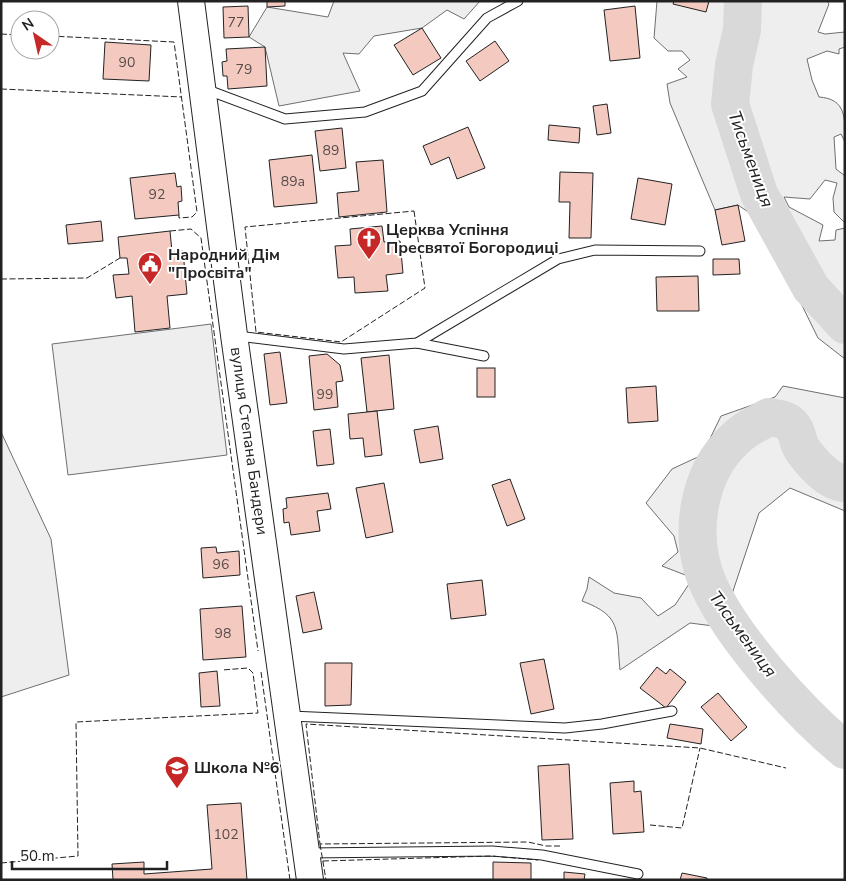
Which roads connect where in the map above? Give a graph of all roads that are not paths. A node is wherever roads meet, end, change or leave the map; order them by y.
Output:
1 (191, 1) edge
2 (518, 1) edge
3 (203, 89) junction
4 (700, 250) dead end
5 (234, 335) junction
6 (417, 343) junction
7 (484, 356) dead end
8 (672, 711) dead end
9 (288, 716) junction
10 (306, 853) junction
11 (638, 874) dead end
12 (310, 880) edge

1 - 3 main road, вулиця Степана Бандери
2 - 3 lane
3 - 5 main road, вулиця Степана Бандери
4 - 6 lane
5 - 6 lane
5 - 9 main road, вулиця Степана Бандери
6 - 7 lane
8 - 9 lane
9 - 10 main road, вулиця Степана Бандери
10 - 11 lane
10 - 12 main road, вулиця Степана Бандери

